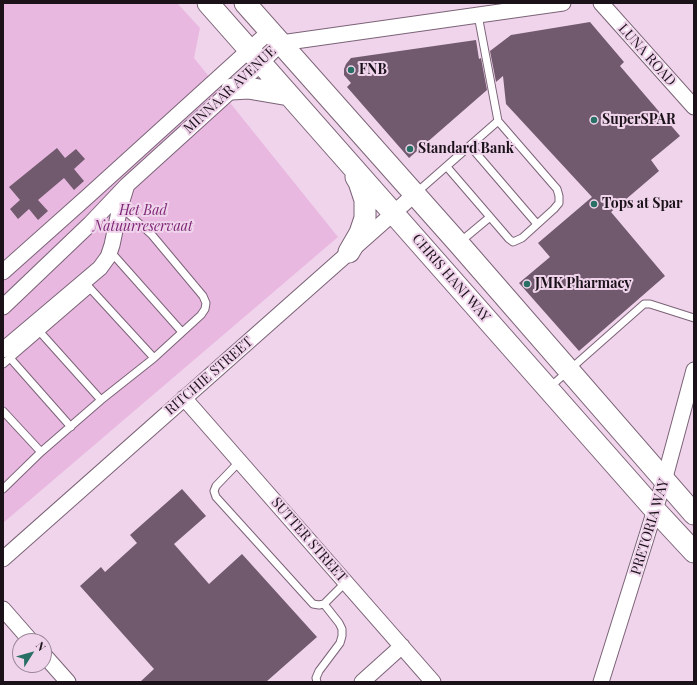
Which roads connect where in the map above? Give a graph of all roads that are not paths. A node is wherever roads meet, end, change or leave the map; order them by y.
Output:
1 (208, 3) edge
2 (244, 3) edge
3 (563, 3) edge
4 (601, 3) edge
5 (478, 15) junction
6 (275, 37) junction
7 (255, 56) junction
8 (232, 90) junction
9 (289, 95) junction
10 (694, 107) edge
11 (498, 121) junction
12 (470, 146) junction
13 (343, 156) junction
14 (446, 167) junction
15 (127, 185) junction
16 (415, 194) junction
17 (120, 207) junction
18 (394, 213) junction
19 (490, 217) junction
20 (537, 224) junction
21 (459, 244) junction
22 (110, 251) junction
23 (349, 252) junction
24 (3, 272) edge
25 (87, 285) junction
26 (3, 307) edge
27 (694, 318) edge
28 (40, 332) junction
29 (182, 332) junction
30 (7, 354) edge
31 (154, 358) junction
32 (3, 364) edge
33 (569, 370) junction
34 (694, 370) edge
35 (548, 389) junction
36 (184, 398) junction
37 (101, 400) junction
38 (3, 411) edge
39 (70, 427) junction
40 (41, 452) junction
41 (239, 462) junction
42 (664, 481) junction
43 (4, 485) edge
44 (655, 510) junction
45 (694, 514) edge
46 (694, 552) edge
47 (3, 559) edge
48 (346, 582) junction
49 (324, 604) junction
50 (6, 615) edge
51 (23, 633) edge
52 (402, 646) junction
53 (52, 664) edge
54 (68, 682) edge
55 (317, 682) edge
56 (362, 682) edge
57 (433, 682) edge
58 (600, 682) edge

1 - 7 main road, CHRIS HANI WAY
2 - 6 main road, CHRIS HANI WAY
3 - 5 street, MINNAAR AVENUE
4 - 10 street, LUNA ROAD
5 - 6 street, MINNAAR AVENUE
5 - 11 lane
6 - 7 street, MINNAAR AVENUE
6 - 16 main road, CHRIS HANI WAY
7 - 8 street, MINNAAR AVENUE
7 - 9 main road, CHRIS HANI WAY
7 - 24 street
8 - 9 main road
8 - 15 street, MINNAAR AVENUE
9 - 13 main road, CHRIS HANI WAY
11 - 12 lane
11 - 20 lane
12 - 14 lane
12 - 20 lane
13 - 18 main road, CHRIS HANI WAY
13 - 23 main road
14 - 16 lane
14 - 19 lane
15 - 17 street
15 - 26 street, MINNAAR AVENUE
16 - 18 street, RITCHIE STREET
16 - 21 main road, CHRIS HANI WAY
17 - 22 street
17 - 29 lane
18 - 23 street, RITCHIE STREET
18 - 35 main road, CHRIS HANI WAY
19 - 20 lane
19 - 21 lane
21 - 33 main road, CHRIS HANI WAY
22 - 25 street
22 - 29 lane
23 - 36 street, RITCHIE STREET
25 - 28 lane
25 - 30 street
25 - 31 lane
27 - 33 lane
28 - 30 lane
28 - 37 lane
29 - 31 lane
30 - 32 lane
30 - 39 lane
31 - 37 lane
33 - 35 lane
33 - 42 main road, CHRIS HANI WAY
34 - 42 street, PRETORIA WAY
35 - 44 main road, CHRIS HANI WAY
36 - 41 street, SUTTER STREET
36 - 47 street, RITCHIE STREET
37 - 39 lane
38 - 40 lane
39 - 40 lane
40 - 43 lane
41 - 48 street, SUTTER STREET
41 - 49 lane
42 - 44 street, PRETORIA WAY
42 - 45 main road, CHRIS HANI WAY
44 - 46 main road, CHRIS HANI WAY
44 - 58 street, PRETORIA WAY
48 - 49 lane
48 - 52 street, SUTTER STREET
49 - 55 lane
50 - 51 street
52 - 56 street
52 - 57 street, SUTTER STREET
53 - 54 street

